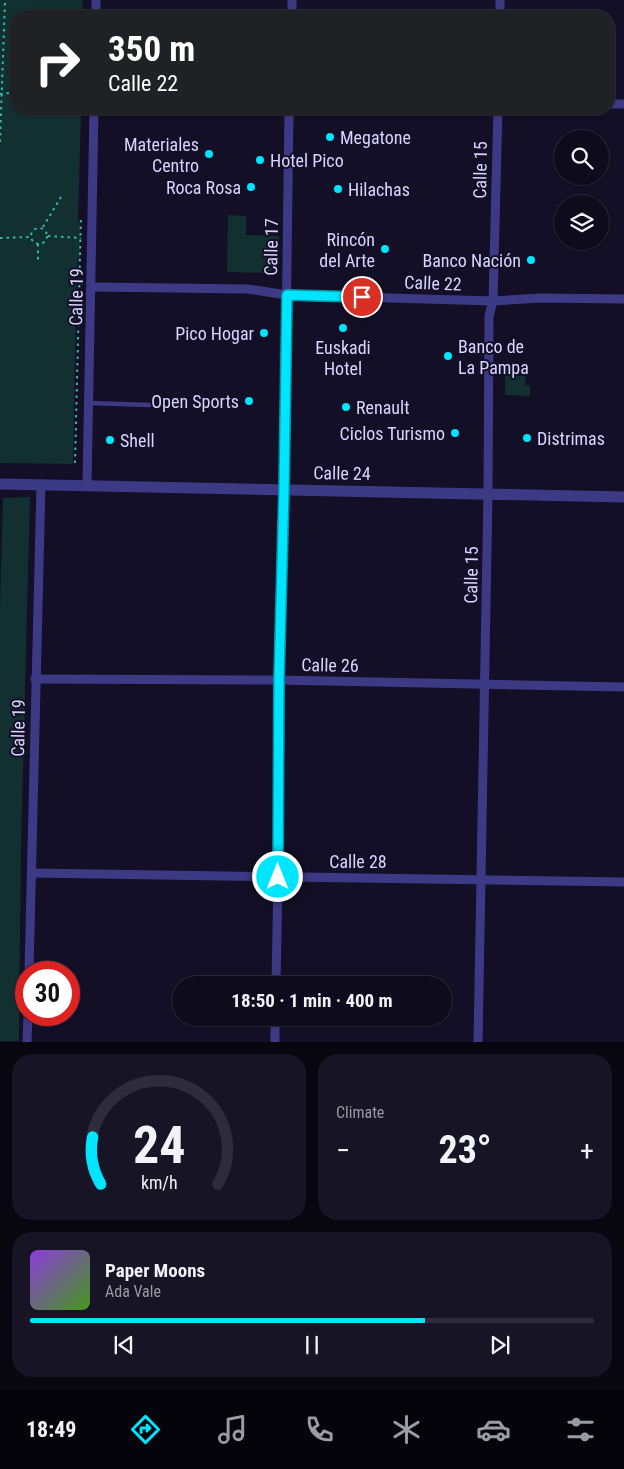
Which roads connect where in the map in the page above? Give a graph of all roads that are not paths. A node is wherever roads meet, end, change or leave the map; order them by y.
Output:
1 (94, 115) edge
2 (290, 115) edge
3 (498, 115) edge
4 (92, 287) junction
5 (287, 295) junction
6 (624, 299) edge
7 (493, 301) junction
8 (89, 403) junction
9 (150, 404) dead end
10 (0, 484) edge
11 (41, 484) junction
12 (87, 485) junction
13 (284, 489) junction
14 (488, 494) junction
15 (624, 497) edge
16 (36, 679) junction
17 (279, 680) junction
18 (485, 684) junction
19 (624, 687) edge
20 (32, 873) junction
21 (278, 877) junction
22 (481, 878) junction
23 (624, 882) edge
24 (29, 961) edge
25 (276, 976) edge
26 (28, 1026) edge
27 (275, 1026) edge
28 (27, 1042) edge
29 (274, 1042) edge
30 (478, 1042) edge

1 - 4 street, Calle 19
2 - 5 street, Calle 17
3 - 7 street, Calle 15
4 - 5 street, Calle 22
4 - 8 street, Calle 19
5 - 7 street, Calle 22
5 - 13 street, Calle 17
6 - 7 street, Calle 22
7 - 14 street, Calle 15
8 - 9 lane
8 - 12 street, Calle 19
10 - 11 street, Calle 24
11 - 12 street, Calle 24
11 - 16 street, Calle 19
12 - 13 street, Calle 24
13 - 14 street, Calle 24
13 - 17 street, Calle 17
14 - 15 street, Calle 24
14 - 18 street, Calle 15
16 - 17 street, Calle 26
16 - 20 street, Calle 19
17 - 18 street, Calle 26
17 - 21 street, Calle 17
18 - 19 street, Calle 26
18 - 22 street, Calle 15
20 - 21 street, Calle 28
20 - 24 street, Calle 19
21 - 22 street, Calle 28
21 - 25 street, Calle 17
22 - 23 street, Calle 28
22 - 30 street, Calle 15
26 - 28 street
27 - 29 street

